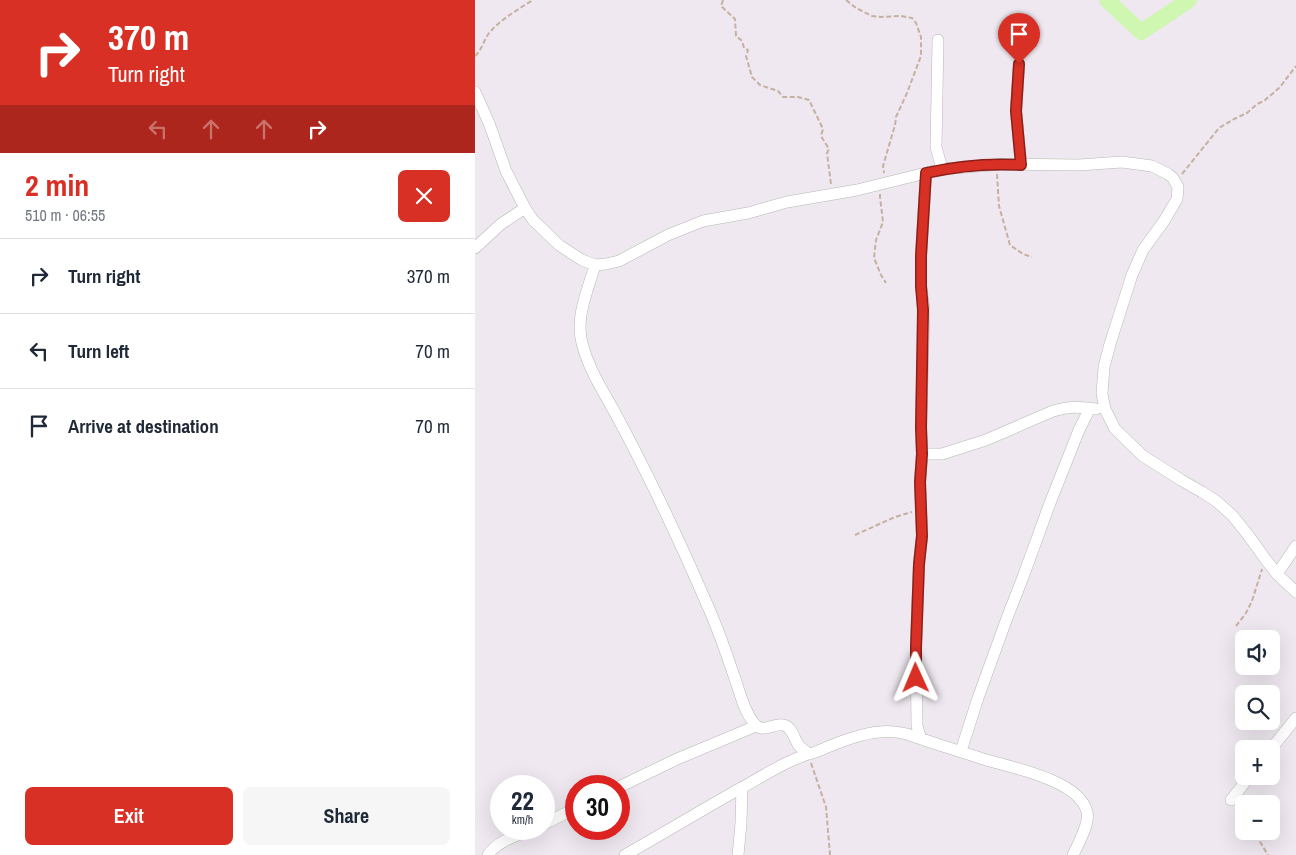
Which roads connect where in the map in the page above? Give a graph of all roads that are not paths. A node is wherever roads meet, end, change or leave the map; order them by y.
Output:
1 (939, 40) dead end
2 (1019, 64) dead end
3 (475, 92) edge
4 (1021, 165) junction
5 (942, 169) junction
6 (926, 173) junction
7 (525, 208) junction
8 (489, 234) junction
9 (475, 238) edge
10 (475, 248) edge
11 (595, 265) junction
12 (1090, 408) junction
13 (1105, 409) junction
14 (922, 454) junction
15 (1296, 546) edge
16 (1277, 574) junction
17 (1296, 592) edge
18 (1296, 718) edge
19 (756, 726) junction
20 (921, 739) junction
21 (1278, 740) edge
22 (961, 751) junction
23 (809, 753) junction
24 (630, 782) edge
25 (1243, 785) edge
26 (742, 788) junction
27 (1231, 800) dead end
28 (509, 840) edge
29 (488, 855) edge
30 (625, 855) edge
31 (738, 855) edge
32 (1073, 855) edge

1 - 5 street
2 - 4 street
3 - 7 street
4 - 5 street
4 - 13 street
5 - 6 street
6 - 11 street
6 - 14 street
7 - 8 street
7 - 11 street
8 - 9 street
8 - 10 street
11 - 19 street
12 - 13 street
12 - 14 street
12 - 22 street
13 - 16 street
14 - 20 street
15 - 16 street
16 - 17 street
18 - 21 street
19 - 23 street
19 - 24 street
20 - 22 street
20 - 23 street
22 - 32 street
23 - 26 street
25 - 27 street
26 - 30 street
26 - 31 street
28 - 29 street

